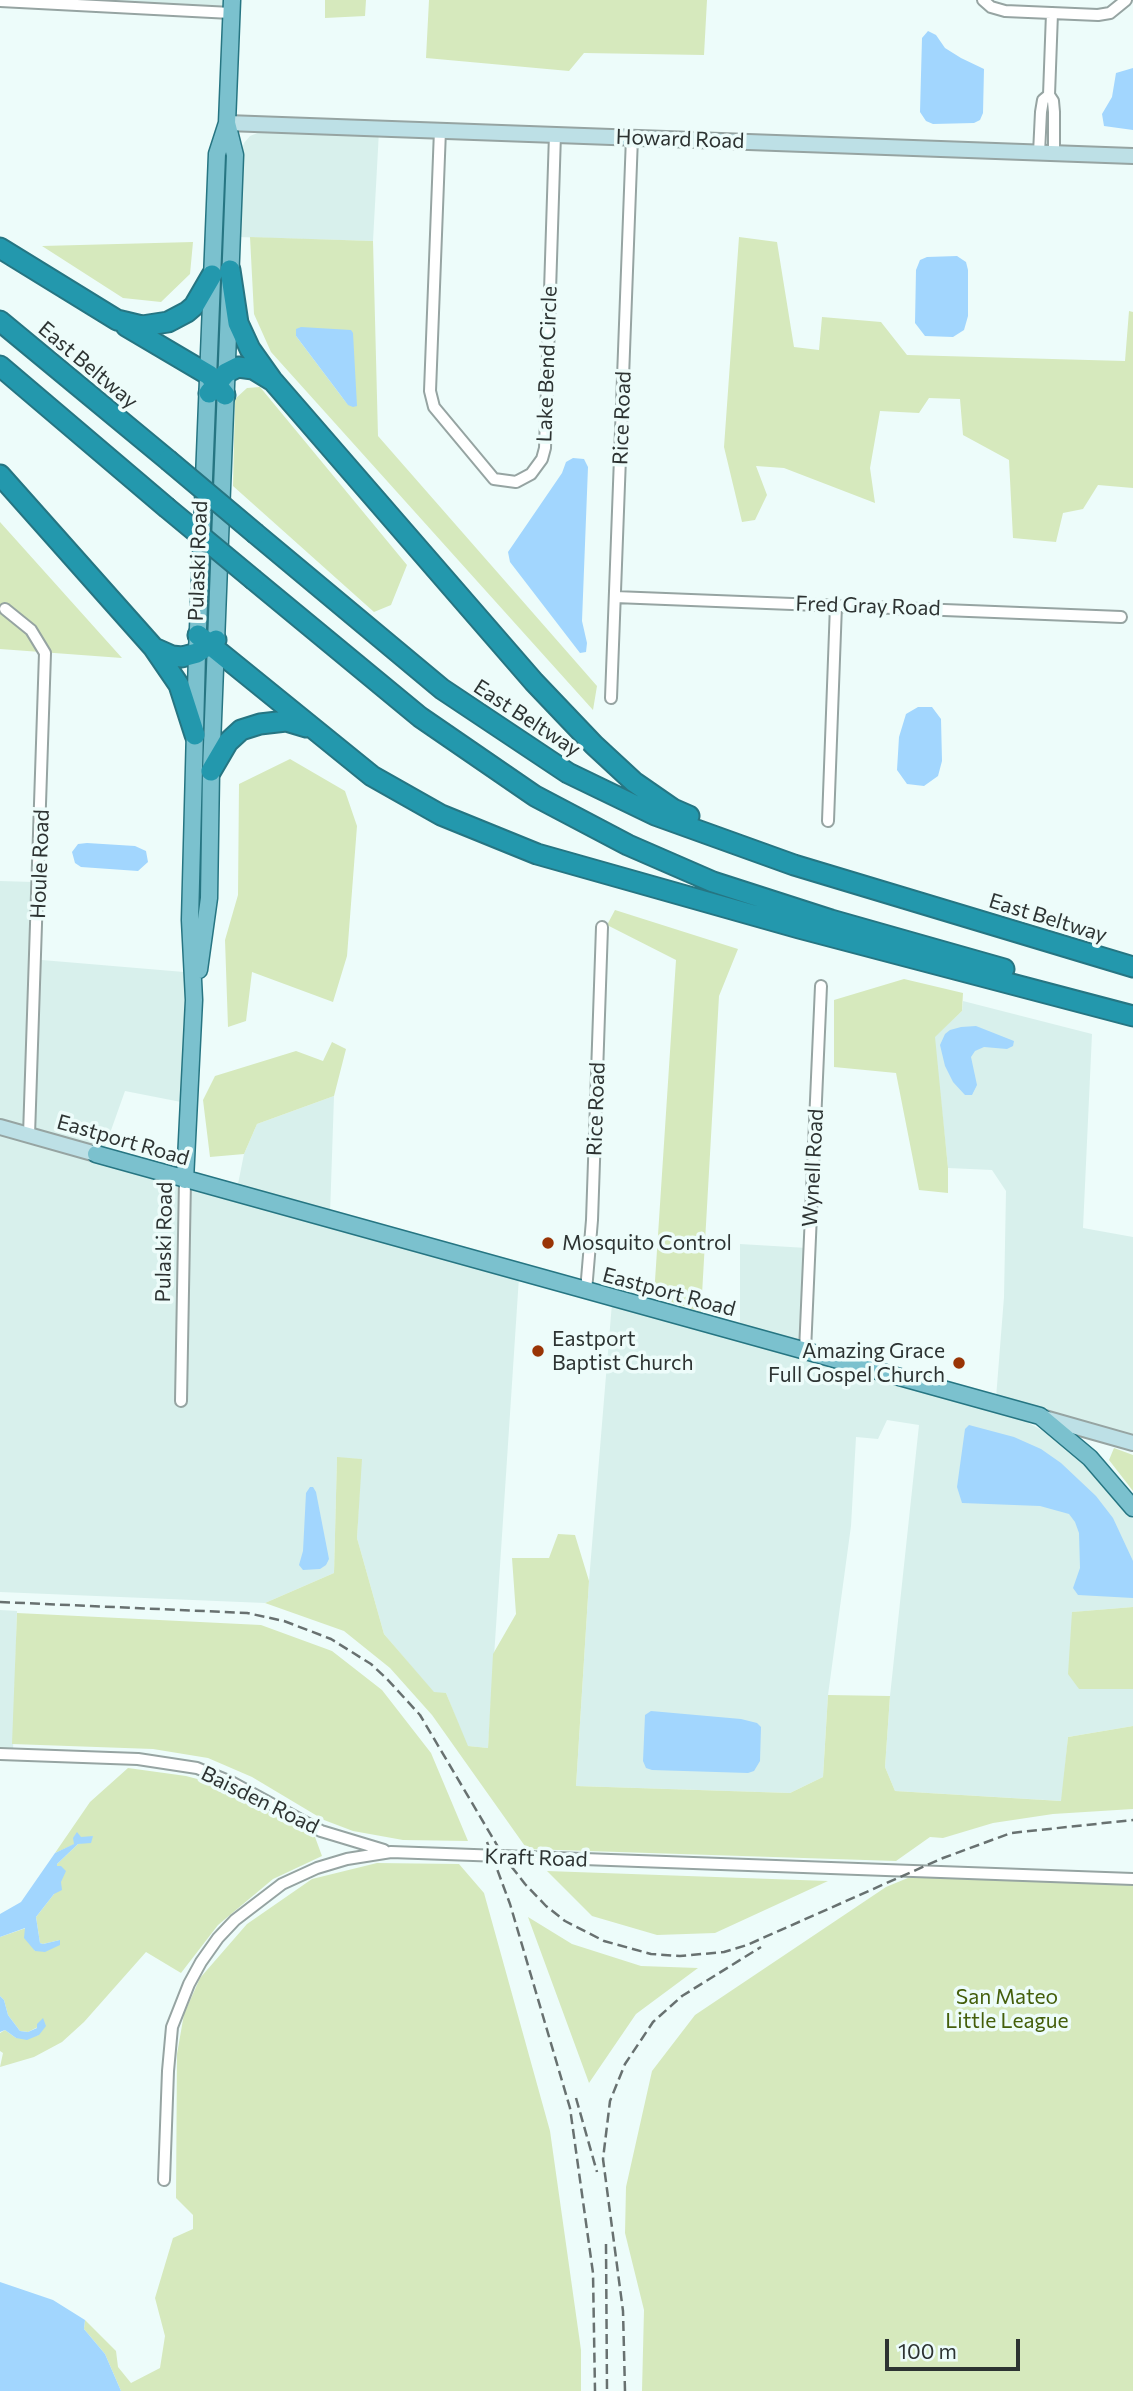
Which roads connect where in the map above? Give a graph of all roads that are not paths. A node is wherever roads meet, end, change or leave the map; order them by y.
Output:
1 (984, 0) edge
2 (1126, 0) edge
3 (0, 1) edge
4 (231, 7) edge
5 (1052, 13) junction
6 (227, 123) junction
7 (440, 130) junction
8 (555, 134) junction
9 (632, 138) junction
10 (1047, 153) junction
11 (1133, 156) edge
12 (0, 248) edge
13 (221, 273) junction
14 (117, 320) junction
15 (0, 321) edge
16 (0, 366) edge
17 (272, 380) junction
18 (217, 384) junction
19 (0, 475) edge
20 (615, 597) junction
21 (836, 606) junction
22 (5, 609) dead end
23 (1121, 617) dead end
24 (208, 645) junction
25 (153, 647) junction
26 (611, 698) dead end
27 (312, 729) junction
28 (195, 735) junction
29 (211, 771) junction
30 (828, 821) dead end
31 (794, 865) junction
32 (602, 928) dead end
33 (1133, 967) edge
34 (821, 986) dead end
35 (194, 1000) junction
36 (1133, 1005) edge
37 (1133, 1016) edge
38 (0, 1127) edge
39 (29, 1135) junction
40 (96, 1154) joint
41 (186, 1180) junction
42 (586, 1291) junction
43 (805, 1351) junction
44 (181, 1401) dead end
45 (1040, 1416) junction
46 (1106, 1436) junction
47 (1133, 1443) edge
48 (1090, 1458) junction
49 (1133, 1508) edge
50 (0, 1754) edge
51 (342, 1839) junction
52 (391, 1852) junction
53 (347, 1859) junction
54 (1133, 1879) edge
55 (164, 2180) dead end

1 - 5 street
2 - 5 street
3 - 4 street
4 - 6 main road, Pulaski Road
5 - 10 street
6 - 7 street, Howard Road
6 - 13 main road, Pulaski Road
7 - 8 street, Howard Road
7 - 8 street, Lake Bend Circle
8 - 9 street, Howard Road
9 - 10 street, Howard Road
9 - 20 street, Rice Road
10 - 11 street, Howard Road
12 - 14 highway
13 - 14 highway
13 - 17 highway
13 - 18 main road, Pulaski Road
14 - 18 highway
15 - 31 highway, East Beltway, bridge
16 - 36 highway, bridge
17 - 18 highway
17 - 31 highway
18 - 24 main road, Pulaski Road
19 - 25 highway
20 - 21 street, Fred Gray Road
20 - 26 street, Rice Road
21 - 23 street, Fred Gray Road
21 - 30 street
22 - 39 street, Houle Road
24 - 25 highway
24 - 27 highway
24 - 28 main road, Pulaski Road
24 - 29 main road, Pulaski Road
25 - 28 highway
27 - 29 highway
27 - 37 highway
28 - 35 main road, Pulaski Road
29 - 35 main road, Pulaski Road
31 - 33 highway, East Beltway
32 - 42 street, Rice Road
34 - 43 street, Wynell Road
35 - 41 main road, Pulaski Road
38 - 39 street, Eastport Road
39 - 40 street, Eastport Road
40 - 41 main road, Eastport Road
41 - 42 main road, Eastport Road
41 - 44 street, Pulaski Road
42 - 43 main road, Eastport Road
43 - 45 main road, Eastport Road
45 - 46 street
45 - 48 main road, Eastport Road
46 - 47 street
46 - 48 street
48 - 49 main road, Eastport Road
50 - 51 street, Baisden Road
51 - 52 street, Baisden Road
51 - 53 street
52 - 53 street, Kraft Road
52 - 54 street, Kraft Road
53 - 55 street, Kraft Road

